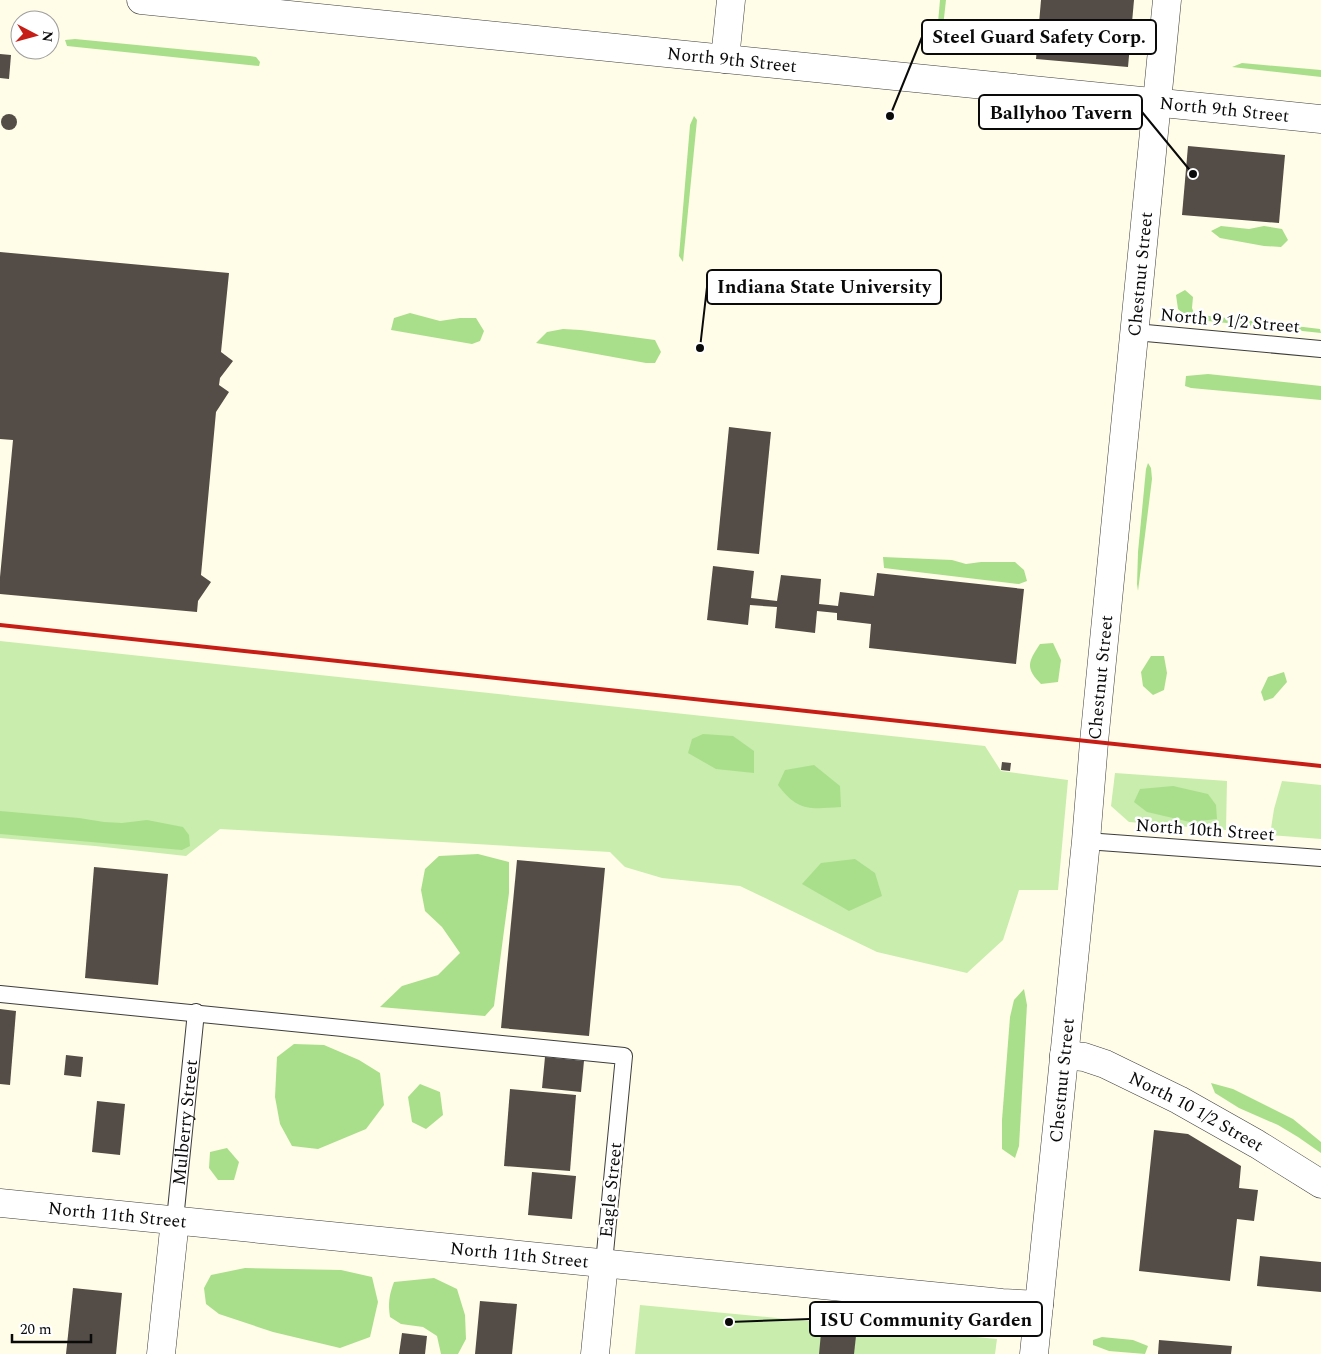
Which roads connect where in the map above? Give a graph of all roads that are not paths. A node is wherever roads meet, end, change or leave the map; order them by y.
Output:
1 (142, 0) edge
2 (731, 0) edge
3 (1167, 0) edge
4 (725, 59) junction
5 (1156, 102) junction
6 (1321, 119) edge
7 (1135, 332) junction
8 (1321, 349) edge
9 (1086, 841) junction
10 (1321, 858) edge
11 (0, 994) edge
12 (196, 1012) junction
13 (1064, 1055) junction
14 (1321, 1184) edge
15 (0, 1203) edge
16 (175, 1220) junction
17 (604, 1262) junction
18 (1039, 1305) junction
19 (161, 1354) edge
20 (595, 1354) edge
21 (1034, 1354) edge

1 - 4 street, North 9th Street
2 - 4 street
3 - 5 street, Chestnut Street
4 - 5 street, North 9th Street
5 - 6 street, North 9th Street
5 - 7 street, Chestnut Street
7 - 8 lane, North 9 1/2 Street
7 - 9 street, Chestnut Street
9 - 10 lane, North 10th Street
9 - 13 street, Chestnut Street
11 - 12 lane
12 - 16 lane, Mulberry Street
12 - 17 lane, Eagle Street
13 - 14 street, North 10 1/2 Street
13 - 18 street, Chestnut Street
15 - 16 street, North 11th Street
16 - 17 street, North 11th Street
16 - 19 street, Mulberry Street
17 - 18 street, North 11th Street
17 - 20 street, Eagle Street
18 - 21 street, Chestnut Street

